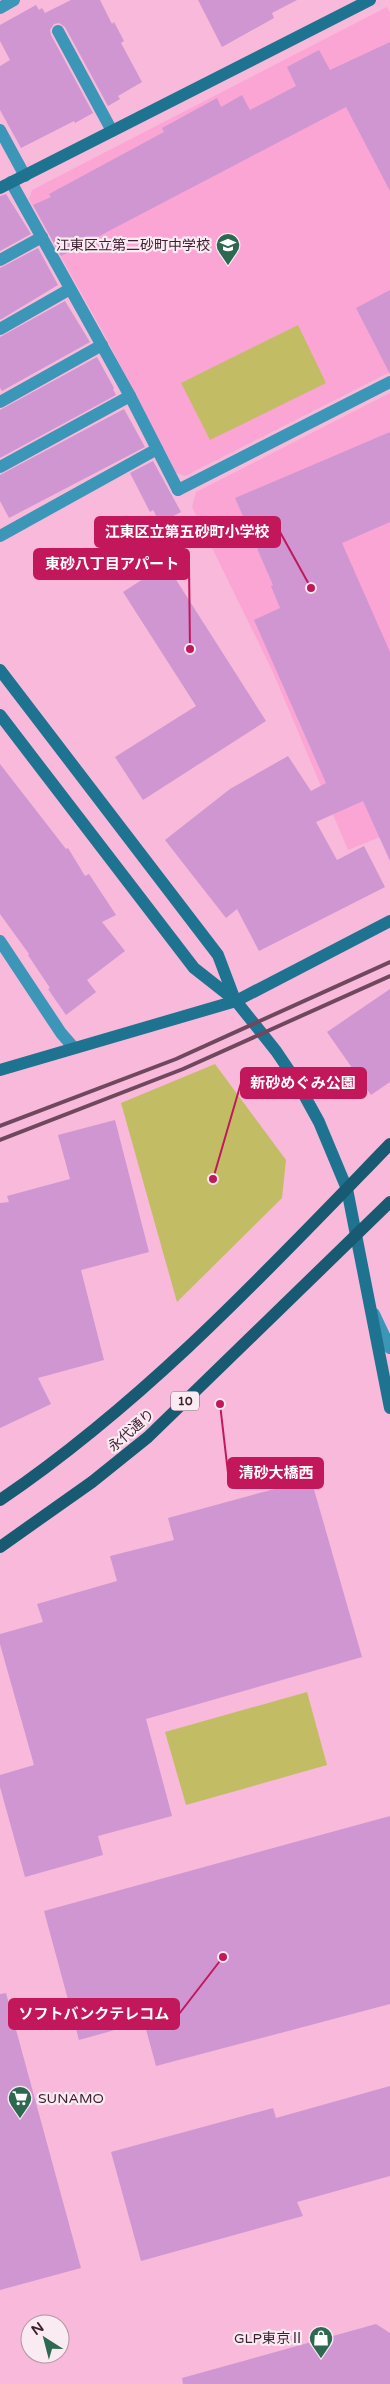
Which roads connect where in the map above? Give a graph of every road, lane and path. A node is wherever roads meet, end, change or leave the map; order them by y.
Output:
1 (14, 0) edge
2 (370, 0) edge
3 (0, 8) edge
4 (58, 31) dead end
5 (0, 130) edge
6 (112, 131) junction
7 (25, 176) junction
8 (6, 185) edge
9 (42, 237) junction
10 (0, 260) edge
11 (70, 289) junction
12 (0, 329) edge
13 (102, 345) junction
14 (390, 382) edge
15 (130, 396) junction
16 (0, 402) edge
17 (157, 449) junction
18 (0, 467) edge
19 (0, 536) edge
20 (0, 670) edge
21 (0, 715) edge
22 (390, 921) edge
23 (0, 941) edge
24 (236, 1001) junction
25 (74, 1048) junction
26 (0, 1070) edge
27 (390, 1144) edge
28 (347, 1189) junction
29 (390, 1202) edge
30 (356, 1238) junction
31 (369, 1302) junction
32 (390, 1348) edge
33 (390, 1408) edge
34 (0, 1500) edge
35 (0, 1547) edge

1 - 3 street
2 - 6 street
4 - 6 street
5 - 7 street
6 - 7 street
7 - 8 street
8 - 9 street
9 - 10 street
9 - 11 street
11 - 12 street
11 - 13 street
13 - 15 street
13 - 16 street
14 - 17 street
15 - 17 street
15 - 18 street
17 - 19 street
20 - 24 street
21 - 24 street
22 - 24 street
23 - 25 street
24 - 25 street
24 - 28 street
25 - 26 street
27 - 28 main road, 永代通り
28 - 30 street
28 - 34 main road, 永代通り
29 - 30 main road, 10
30 - 31 street
30 - 35 main road, 永代通り / 10
31 - 32 street
31 - 33 street

